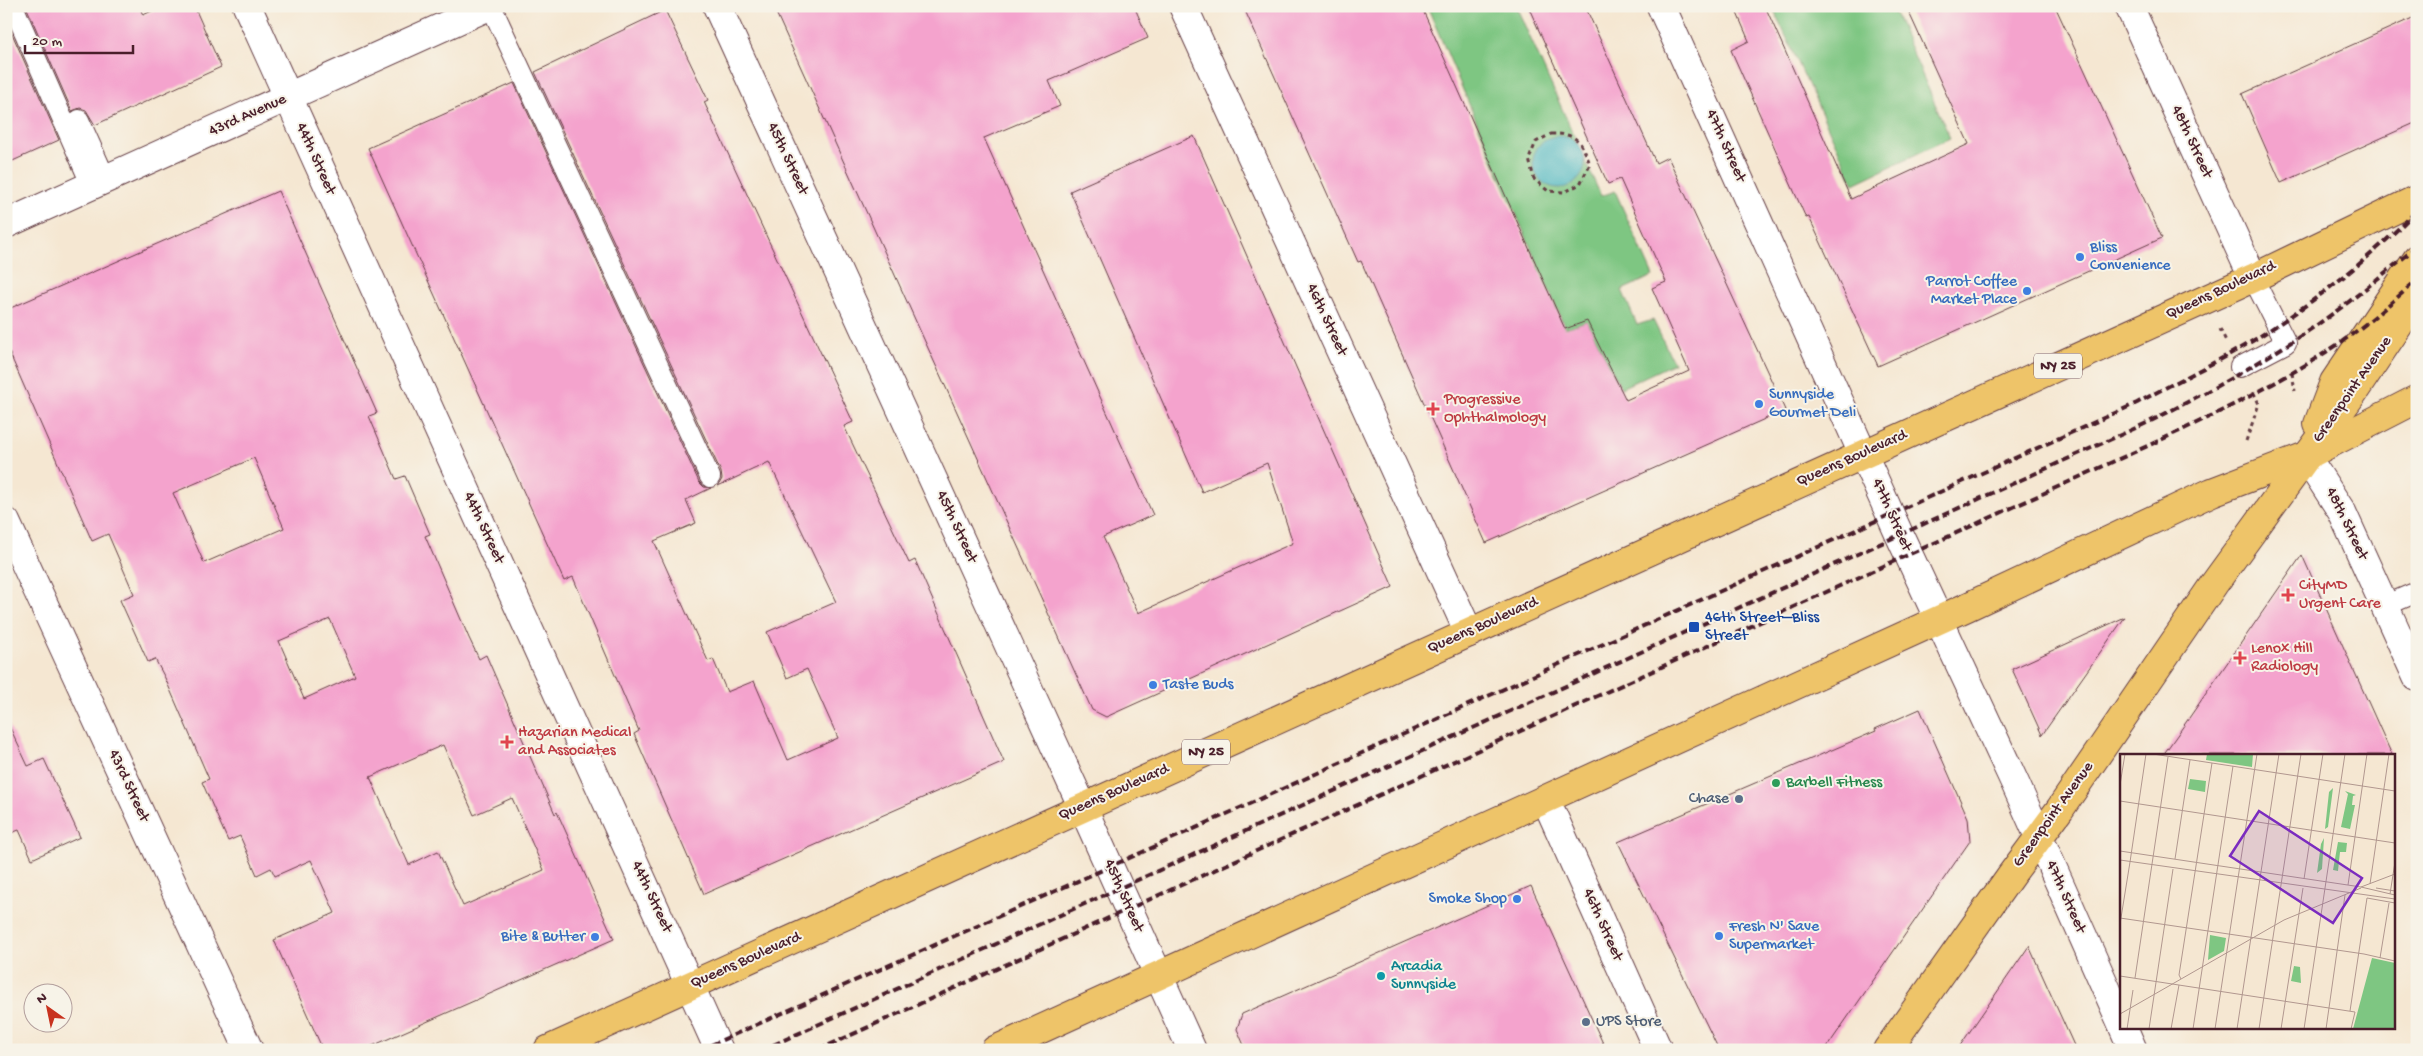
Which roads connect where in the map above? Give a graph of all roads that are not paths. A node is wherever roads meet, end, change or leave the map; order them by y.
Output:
1 (13, 6) edge
2 (28, 6) edge
3 (247, 6) edge
4 (490, 6) edge
5 (717, 6) edge
6 (1183, 6) edge
7 (1661, 6) edge
8 (2130, 6) edge
9 (288, 98) junction
10 (99, 183) junction
11 (2417, 198) edge
12 (6, 224) edge
13 (2417, 259) edge
14 (2253, 278) junction
15 (2417, 298) edge
16 (2240, 367) dead end
17 (2417, 400) edge
18 (1864, 454) junction
19 (2306, 456) junction
20 (710, 477) dead end
21 (6, 522) edge
22 (2417, 592) edge
23 (2384, 606) junction
24 (1939, 620) junction
25 (1469, 633) junction
26 (2417, 678) edge
27 (1546, 800) junction
28 (1083, 808) junction
29 (2039, 838) junction
30 (1158, 975) junction
31 (692, 986) junction
32 (2120, 1020) edge
33 (2123, 1028) edge
34 (1014, 1046) edge
35 (249, 1050) edge
36 (548, 1050) edge
37 (719, 1050) edge
38 (1192, 1050) edge
39 (1658, 1050) edge
40 (1887, 1050) edge
41 (2134, 1050) edge

1 - 10 lane
2 - 10 lane
3 - 9 street, 44th Street
4 - 9 street, 43rd Avenue
4 - 20 lane
5 - 28 street, 45th Street
6 - 25 street, 46th Street
7 - 18 street, 47th Street
8 - 14 street, 48th Street
9 - 10 street, 43rd Avenue
9 - 31 street, 44th Street
10 - 12 street, 43rd Avenue
11 - 14 main road, Queens Boulevard / NY 25
13 - 19 main road, Greenpoint Avenue
14 - 16 lane
14 - 18 main road, Queens Boulevard / NY 25
15 - 19 main road, Greenpoint Avenue
17 - 19 main road
18 - 24 street, 47th Street
18 - 25 main road, Queens Boulevard / NY 25
19 - 23 street, 48th Street
19 - 24 main road
19 - 29 main road, Greenpoint Avenue
21 - 35 street, 43rd Street
22 - 23 lane
23 - 26 street, 48th Street
24 - 27 main road
24 - 29 street, 47th Street
25 - 28 main road, Queens Boulevard / NY 25
27 - 30 main road
27 - 39 street, 46th Street
28 - 30 street, 45th Street
28 - 31 main road, Queens Boulevard / NY 25
29 - 32 street, 47th Street
29 - 40 main road, Greenpoint Avenue
30 - 34 main road
30 - 38 street, 45th Street
31 - 36 main road, Queens Boulevard / NY 25
31 - 37 street, 44th Street
33 - 41 street

